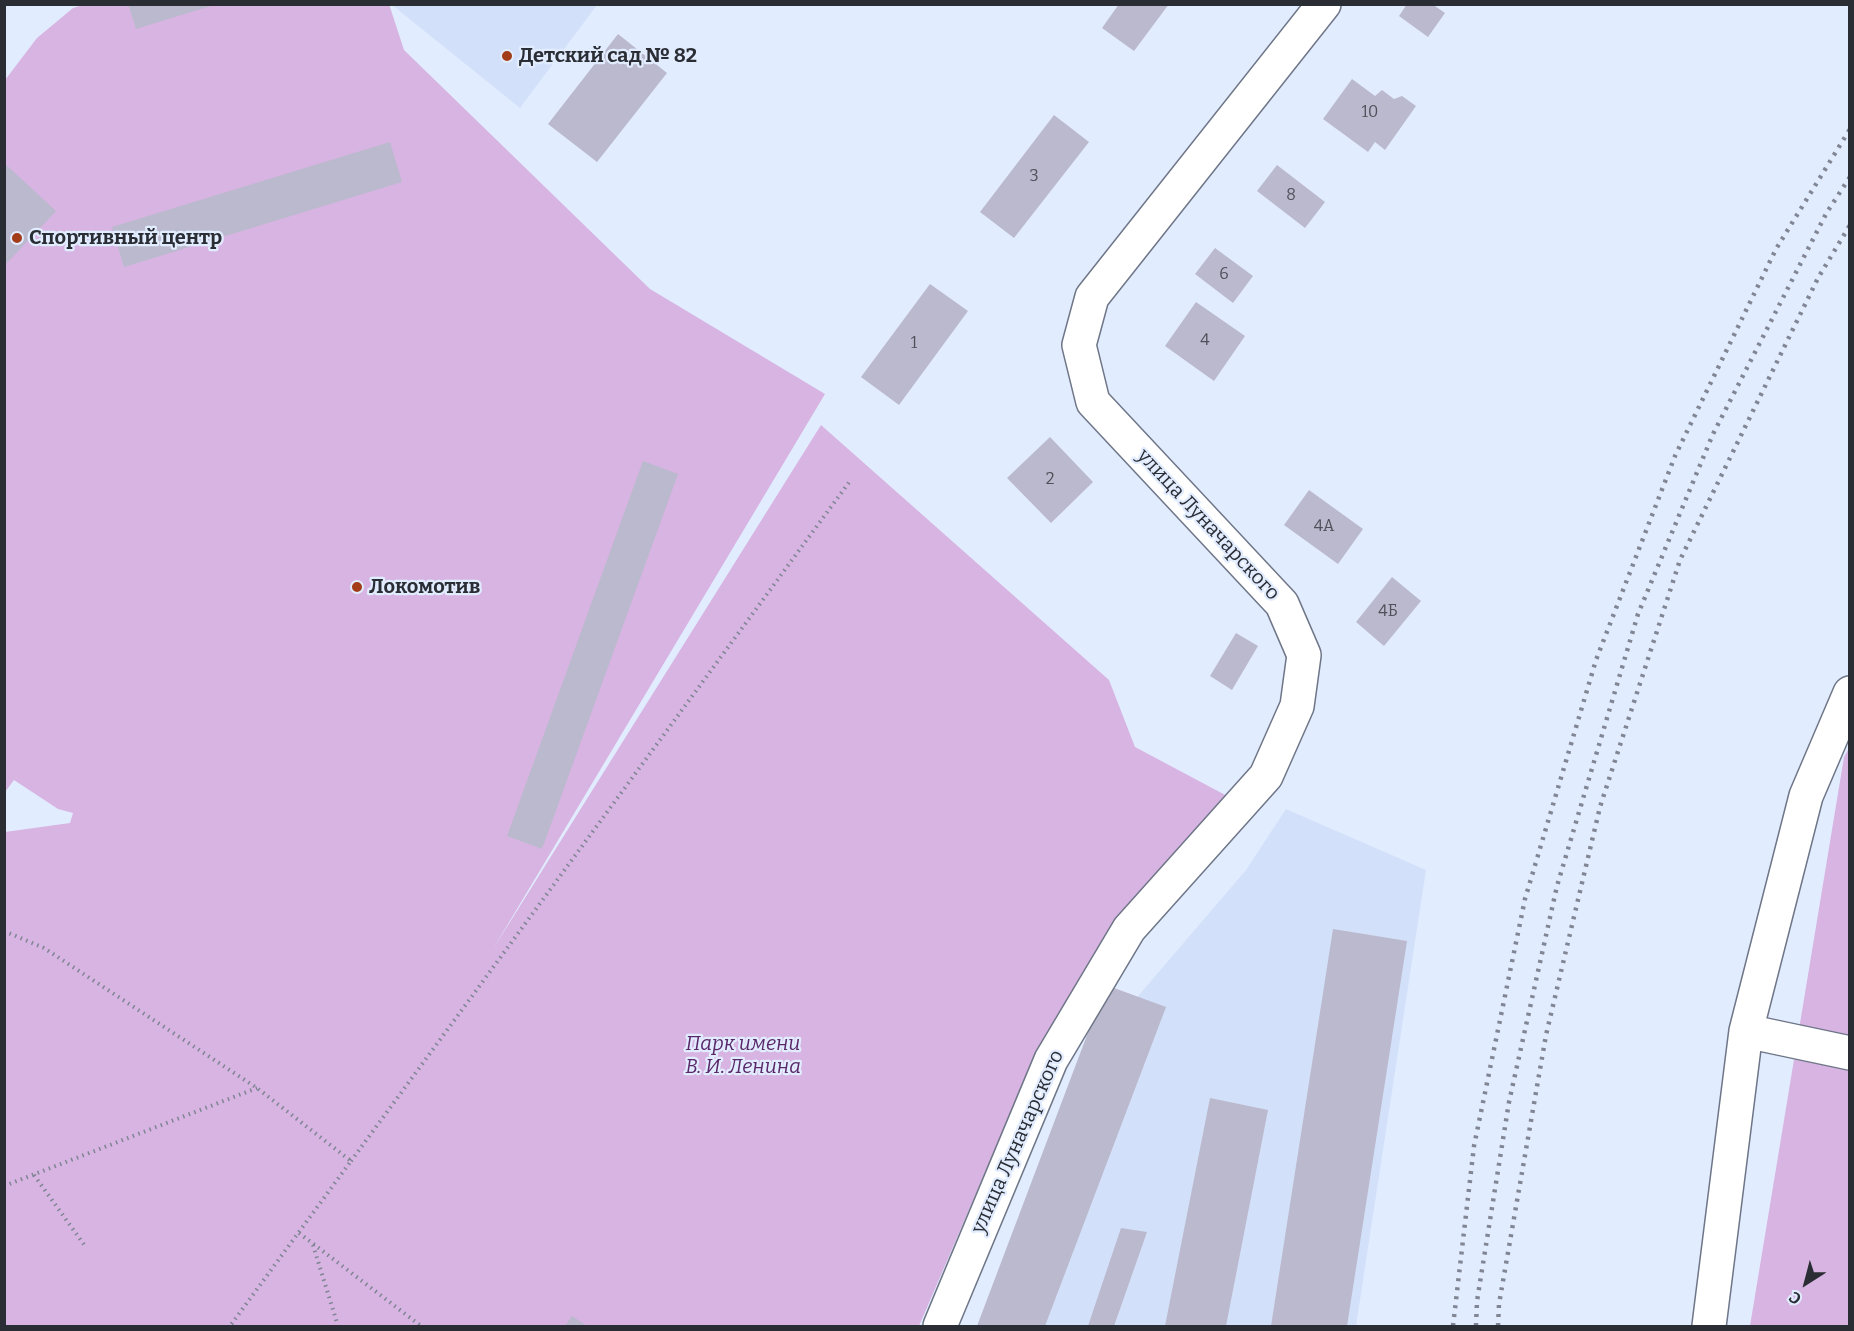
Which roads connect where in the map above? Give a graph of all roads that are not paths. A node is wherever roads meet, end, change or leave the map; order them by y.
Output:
1 (1324, 4) edge
2 (1850, 693) edge
3 (1746, 1031) junction
4 (1850, 1053) edge
5 (940, 1326) edge
6 (1710, 1326) edge

1 - 5 street, улица Луначарского
2 - 3 street
3 - 4 street
3 - 6 street

